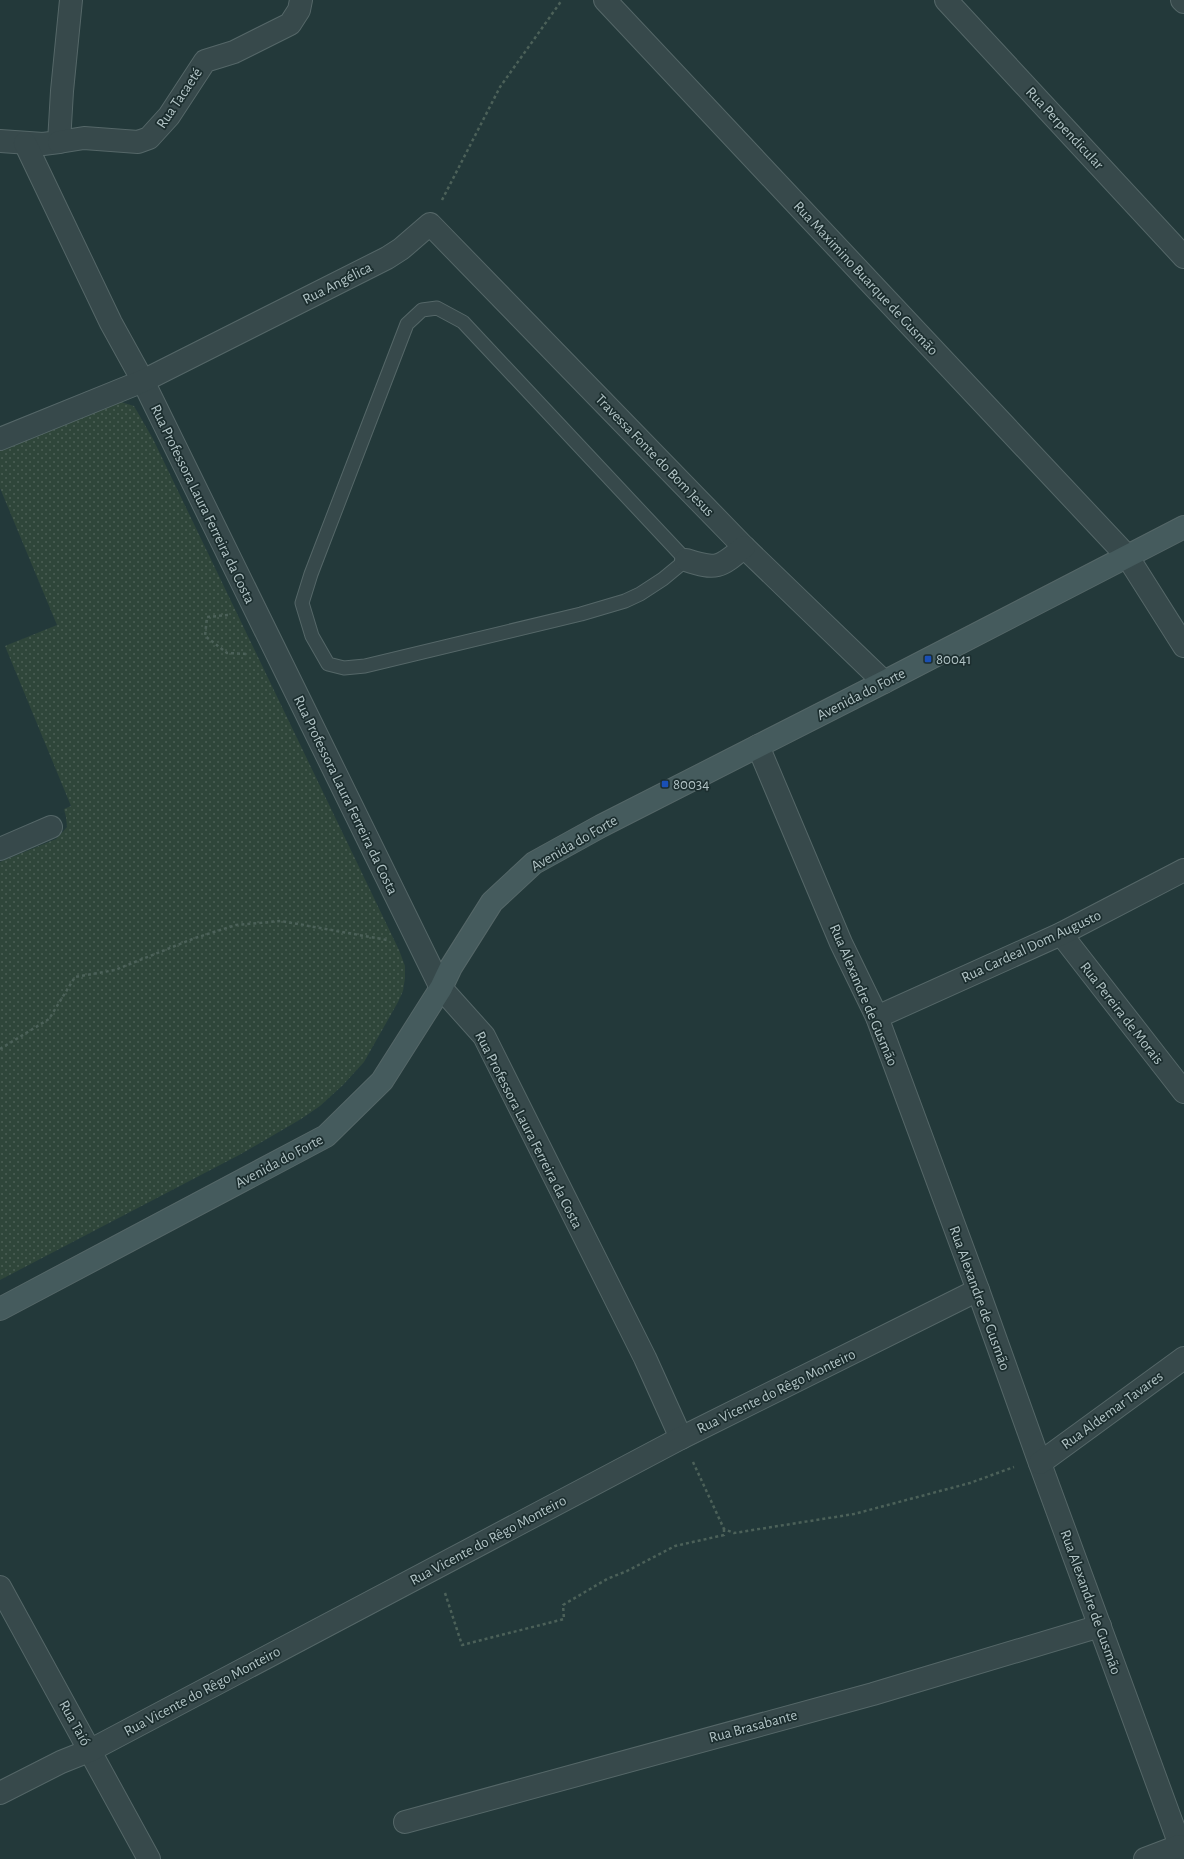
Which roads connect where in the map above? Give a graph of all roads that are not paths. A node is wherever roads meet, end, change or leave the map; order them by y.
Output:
1 (71, 0) edge
2 (300, 0) edge
3 (605, 0) edge
4 (946, 0) edge
5 (0, 141) edge
6 (25, 142) junction
7 (59, 142) junction
8 (430, 224) joint
9 (1184, 256) edge
10 (143, 381) junction
11 (0, 439) edge
12 (1184, 527) edge
13 (744, 547) junction
14 (1127, 556) junction
15 (686, 560) junction
16 (1184, 646) edge
17 (884, 682) junction
18 (758, 746) junction
19 (51, 827) dead end
20 (0, 849) edge
21 (1184, 870) edge
22 (1061, 934) junction
23 (441, 988) junction
24 (877, 1017) junction
25 (1184, 1092) edge
26 (978, 1290) junction
27 (0, 1309) edge
28 (1184, 1358) edge
29 (681, 1438) junction
30 (1039, 1460) junction
31 (0, 1587) edge
32 (1100, 1626) junction
33 (91, 1750) junction
34 (0, 1793) edge
35 (405, 1822) dead end
36 (1182, 1851) edge
37 (149, 1859) edge
38 (1144, 1859) edge

1 - 7 street
2 - 7 street, Rua Tacaeté
3 - 14 street, Rua Maximino Buarque de Gusmão
4 - 9 street, Rua Perpendicular
5 - 6 street
6 - 7 street, Rua Tacaeté
6 - 10 street, Rua Professora Laura Ferreira da Costa
8 - 10 street, Rua Angélica
8 - 13 street, Travessa Fonte do Bom Jesus
10 - 11 street, Rua Angélica
10 - 23 street, Rua Professora Laura Ferreira da Costa
12 - 14 street, Avenida do Forte
13 - 15 street
13 - 17 street, Travessa Fonte do Bom Jesus
14 - 16 street, Rua Maximino Buarque de Gusmão
14 - 17 street, Avenida do Forte
15 - 15 lane
17 - 18 street, Avenida do Forte
18 - 23 street, Avenida do Forte
18 - 24 street, Rua Alexandre de Gusmão
19 - 20 street
21 - 22 street, Rua Cardeal Dom Augusto
22 - 24 street, Rua Cardeal Dom Augusto
22 - 25 street, Rua Pereira de Morais
23 - 27 street, Avenida do Forte
23 - 29 street, Rua Professora Laura Ferreira da Costa
24 - 26 street, Rua Alexandre de Gusmão
26 - 29 street, Rua Vicente do Rêgo Monteiro
26 - 30 street, Rua Alexandre de Gusmão
28 - 30 street, Rua Aldemar Tavares
29 - 33 street, Rua Vicente do Rêgo Monteiro
30 - 32 street, Rua Alexandre de Gusmão
31 - 33 street, Rua Taió
32 - 35 street, Rua Brasabante
32 - 36 street, Rua Alexandre de Gusmão
33 - 34 street, Rua Vicente do Rêgo Monteiro
33 - 37 street, Rua Taió
36 - 38 street

